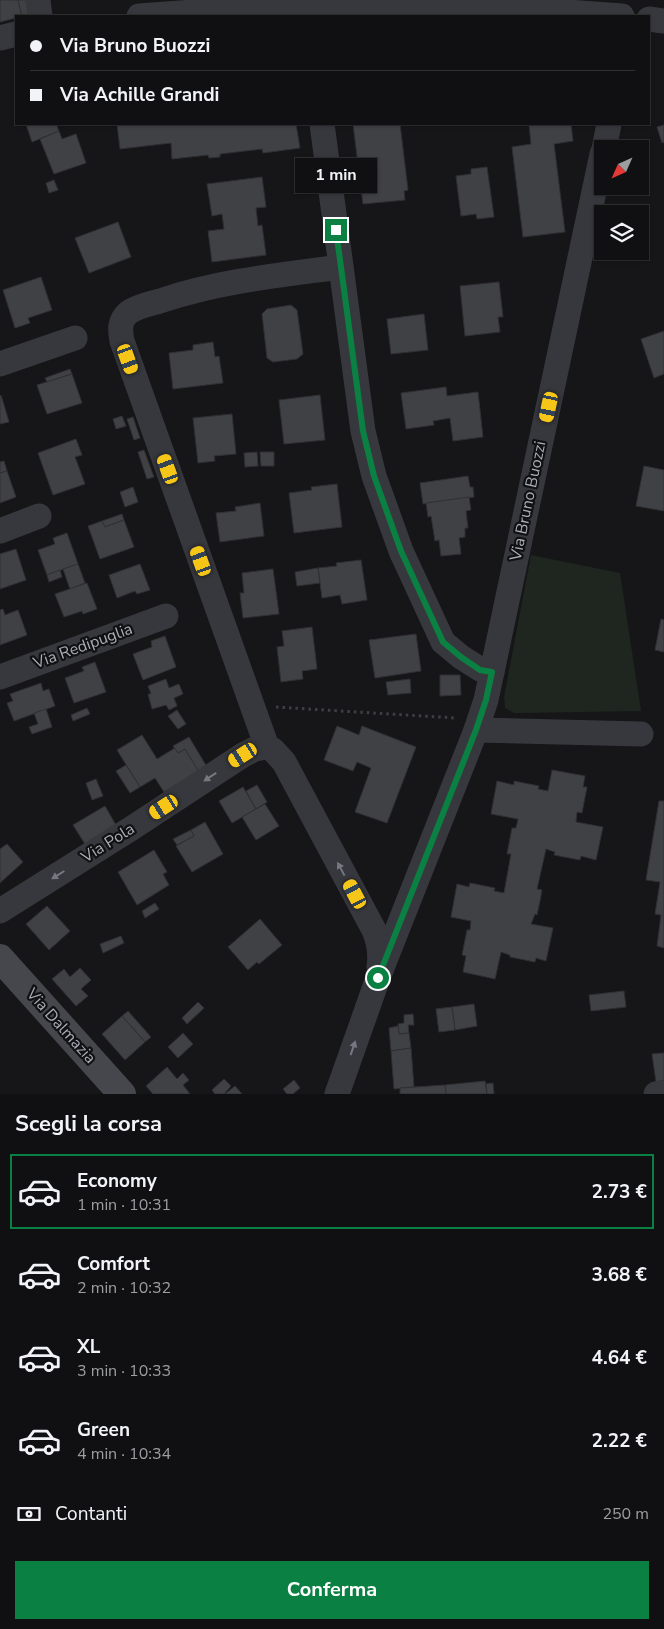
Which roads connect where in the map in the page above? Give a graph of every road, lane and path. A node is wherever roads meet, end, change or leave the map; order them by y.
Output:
1 (38, 0) edge
2 (135, 0) edge
3 (303, 4) edge
4 (470, 4) edge
5 (384, 12) edge
6 (241, 13) edge
7 (40, 15) edge
8 (135, 15) edge
9 (173, 15) edge
10 (609, 15) edge
11 (650, 19) edge
12 (664, 20) edge
13 (15, 34) edge
14 (0, 38) edge
15 (322, 125) edge
16 (609, 125) edge
17 (606, 140) edge
18 (594, 192) edge
19 (341, 266) junction
20 (75, 338) dead end
21 (0, 364) edge
22 (39, 516) dead end
23 (0, 531) edge
24 (166, 616) dead end
25 (492, 672) junction
26 (0, 677) edge
27 (253, 707) junction
28 (468, 724) junction
29 (641, 734) dead end
30 (268, 747) junction
31 (411, 892) junction
32 (355, 894) junction
33 (0, 911) edge
34 (0, 958) edge
35 (378, 978) junction
36 (664, 1093) edge
37 (122, 1094) edge
38 (337, 1094) edge
39 (656, 1094) edge

1 - 7 street
2 - 8 street
3 - 5 street
3 - 6 street
4 - 5 street
4 - 10 street
6 - 9 street
11 - 12 street
13 - 14 street
15 - 19 street
16 - 17 street
18 - 25 street, Via Bruno Buozzi
19 - 25 street
19 - 27 street
20 - 21 street
22 - 23 street
24 - 26 street, Via Redipuglia
25 - 28 street, Via Bruno Buozzi
27 - 28 path
27 - 30 street
28 - 29 street
28 - 31 street, Via Bruno Buozzi
32 -> 30 street
30 -> 33 street, Via Pola
31 - 32 street
31 - 35 street, Via Bruno Buozzi
32 - 35 street
34 - 37 street, Via Dalmazia
38 -> 35 street, Via Bruno Buozzi
36 - 39 street

